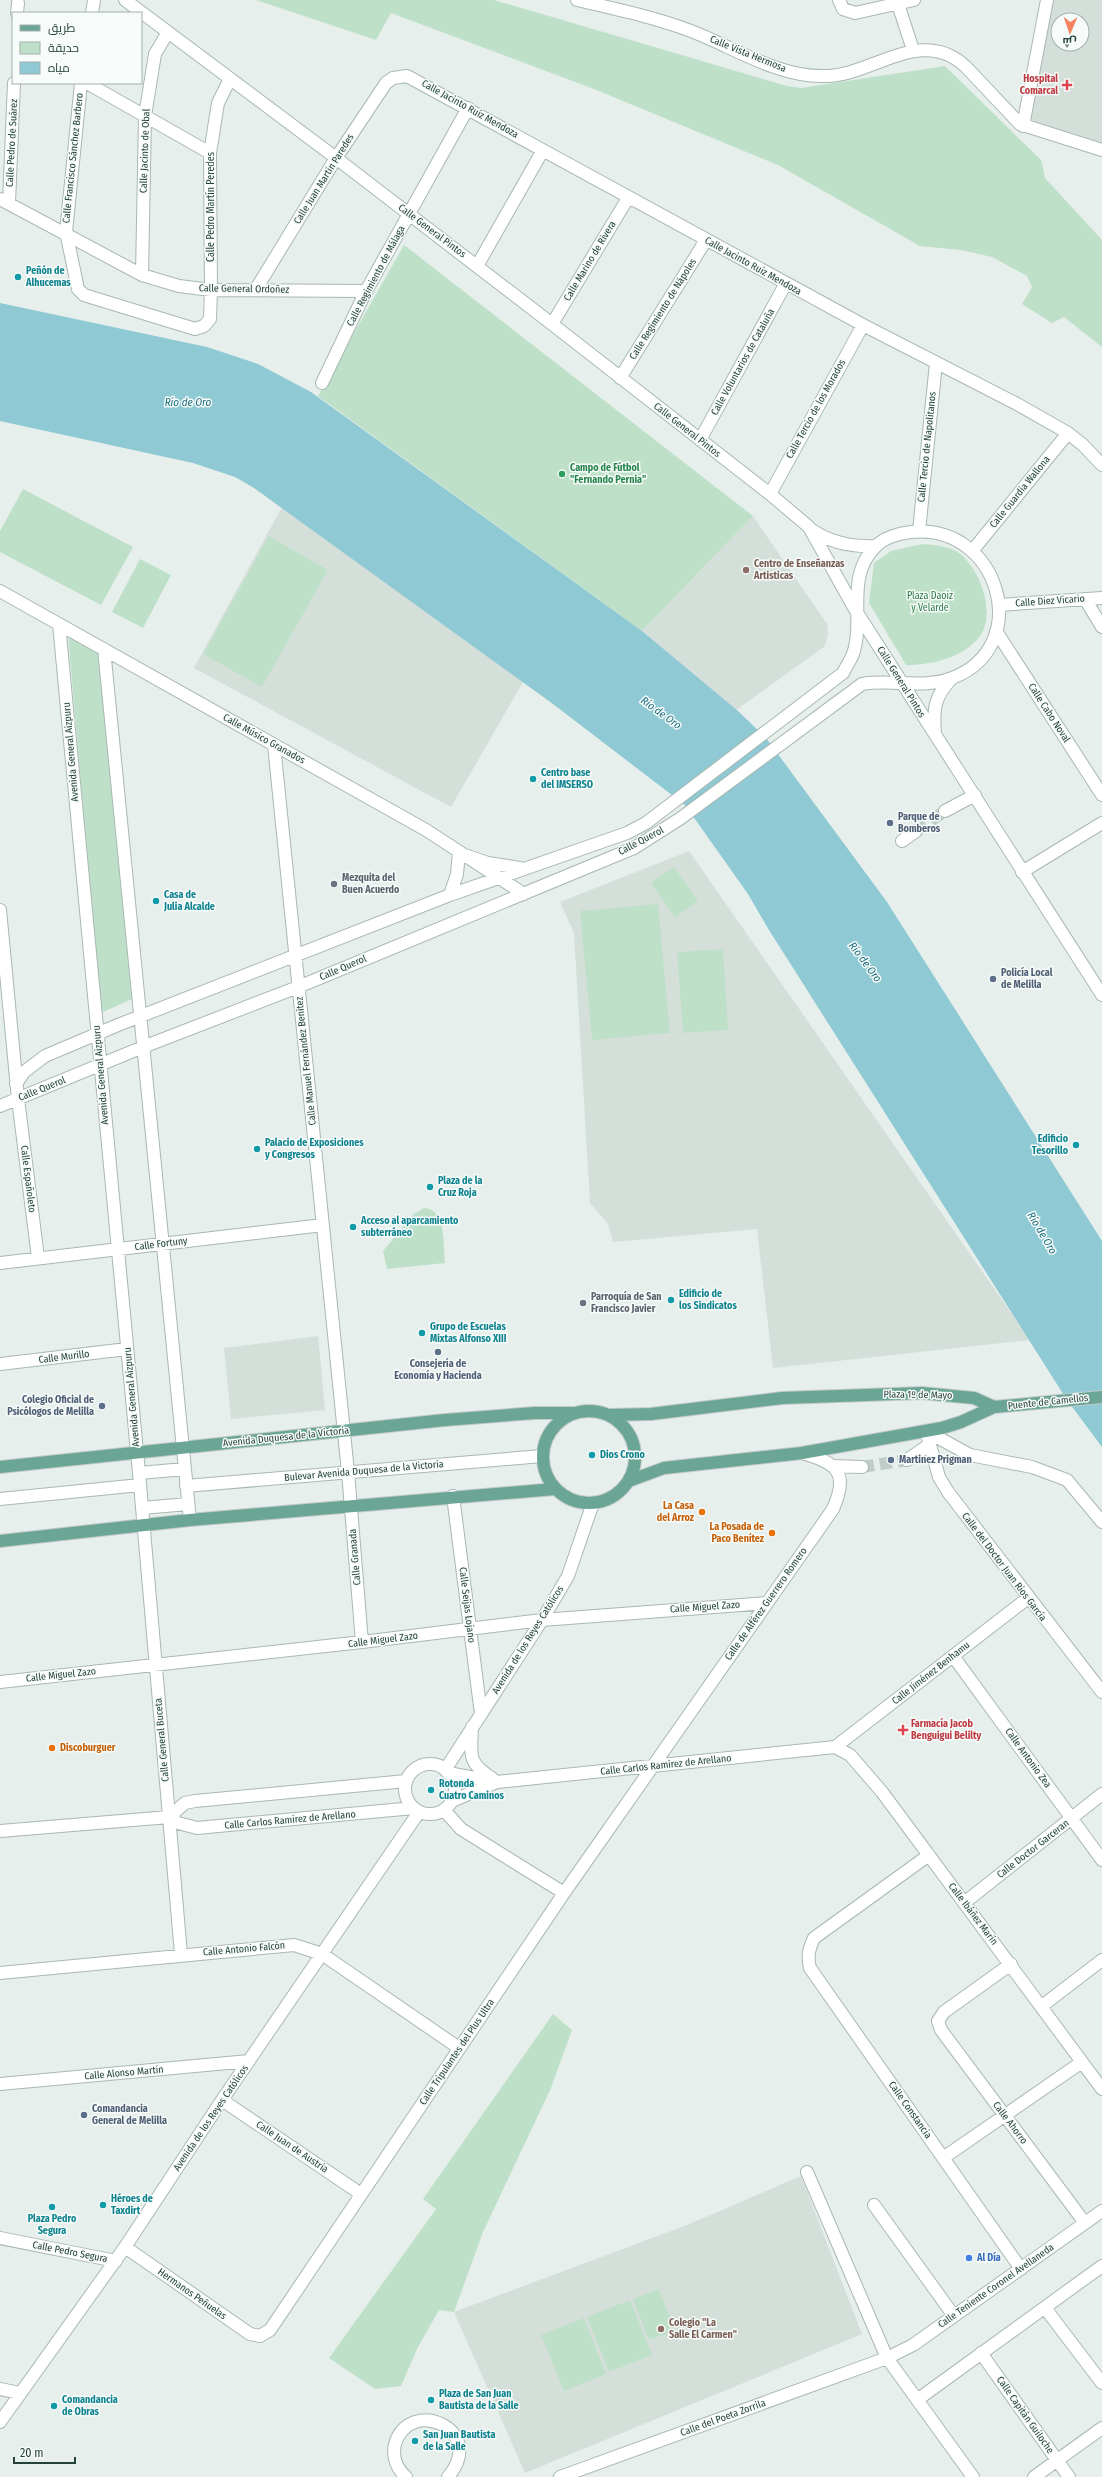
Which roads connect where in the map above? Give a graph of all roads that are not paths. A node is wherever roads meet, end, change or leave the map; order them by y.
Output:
1 (94, 0) edge
2 (125, 0) edge
3 (577, 0) edge
4 (839, 0) edge
5 (914, 0) edge
6 (1047, 0) edge
7 (898, 4) junction
8 (92, 12) edge
9 (141, 12) edge
10 (142, 13) edge
11 (168, 32) junction
12 (914, 50) junction
13 (398, 76) joint
14 (230, 78) junction
15 (14, 84) edge
16 (81, 84) edge
17 (89, 84) edge
18 (468, 108) junction
19 (145, 116) junction
20 (1023, 126) junction
21 (543, 150) junction
22 (1102, 150) edge
23 (210, 153) junction
24 (336, 158) junction
25 (628, 198) junction
26 (4, 201) edge
27 (409, 214) junction
28 (66, 232) junction
29 (706, 240) junction
30 (477, 266) junction
31 (142, 275) junction
32 (786, 283) junction
33 (256, 289) junction
34 (211, 290) junction
35 (366, 291) junction
36 (552, 324) junction
37 (863, 325) junction
38 (936, 363) junction
39 (620, 378) junction
40 (322, 383) dead end
41 (1068, 433) junction
42 (700, 440) junction
43 (1102, 465) edge
44 (770, 494) junction
45 (809, 527) junction
46 (919, 531) junction
47 (875, 546) junction
48 (972, 550) junction
49 (0, 591) edge
50 (1102, 598) edge
51 (1084, 599) junction
52 (999, 605) junction
53 (856, 611) junction
54 (59, 624) junction
55 (1102, 627) edge
56 (996, 631) junction
57 (104, 649) junction
58 (952, 678) junction
59 (901, 681) junction
60 (935, 735) junction
61 (274, 745) junction
62 (974, 795) junction
63 (1102, 795) edge
64 (945, 811) tunnel mouth
65 (1102, 823) edge
66 (916, 831) tunnel mouth
67 (902, 841) dead end
68 (459, 853) junction
69 (524, 869) junction
70 (1022, 872) junction
71 (498, 878) junction
72 (524, 894) junction
73 (450, 895) junction
74 (0, 910) edge
75 (295, 955) junction
76 (298, 987) junction
77 (1102, 995) edge
78 (140, 1016) junction
79 (98, 1034) junction
80 (143, 1047) junction
81 (100, 1065) junction
82 (16, 1084) junction
83 (18, 1099) junction
84 (0, 1106) edge
85 (323, 1225) junction
86 (163, 1244) junction
87 (118, 1249) junction
88 (38, 1258) junction
89 (0, 1263) edge
90 (127, 1349) junction
91 (0, 1364) edge
92 (1102, 1397) edge
93 (994, 1408) junction
94 (572, 1413) junction
95 (610, 1415) junction
96 (344, 1431) junction
97 (926, 1431) junction
98 (928, 1445) junction
99 (183, 1447) junction
100 (137, 1453) junction
101 (802, 1453) junction
102 (542, 1456) junction
103 (907, 1460) tunnel mouth
104 (833, 1466) junction
105 (0, 1467) edge
106 (862, 1467) tunnel mouth
107 (185, 1469) junction
108 (348, 1472) junction
109 (140, 1479) junction
110 (629, 1481) junction
111 (186, 1486) junction
112 (554, 1488) junction
113 (452, 1496) junction
114 (0, 1499) edge
115 (593, 1503) junction
116 (188, 1504) junction
117 (350, 1505) junction
118 (142, 1508) junction
119 (190, 1520) junction
120 (1102, 1522) edge
121 (144, 1525) junction
122 (0, 1541) edge
123 (1028, 1598) junction
124 (766, 1603) junction
125 (542, 1620) junction
126 (470, 1629) junction
127 (362, 1642) junction
128 (953, 1656) junction
129 (156, 1665) junction
130 (0, 1682) edge
131 (1102, 1692) edge
132 (481, 1714) junction
133 (472, 1728) junction
134 (835, 1747) junction
135 (652, 1766) junction
136 (447, 1771) junction
137 (406, 1781) junction
138 (497, 1782) junction
139 (1102, 1794) edge
140 (448, 1806) junction
141 (416, 1810) junction
142 (169, 1817) junction
143 (1071, 1818) junction
144 (0, 1831) edge
145 (929, 1855) junction
146 (1102, 1860) edge
147 (564, 1893) junction
148 (964, 1903) junction
149 (181, 1954) junction
150 (322, 1954) junction
151 (1102, 1960) edge
152 (1011, 1964) junction
153 (0, 1973) edge
154 (1042, 2006) junction
155 (459, 2048) junction
156 (249, 2061) junction
157 (1082, 2062) junction
158 (0, 2084) edge
159 (1102, 2089) edge
160 (222, 2100) junction
161 (1005, 2116) junction
162 (943, 2158) junction
163 (808, 2172) dead end
164 (361, 2194) junction
165 (874, 2205) dead end
166 (1102, 2211) edge
167 (1085, 2223) junction
168 (0, 2238) edge
169 (125, 2247) junction
170 (116, 2261) junction
171 (1102, 2266) edge
172 (1021, 2269) junction
173 (1045, 2308) junction
174 (954, 2316) junction
175 (260, 2336) joint
176 (981, 2353) junction
177 (887, 2358) junction
178 (1102, 2383) edge
179 (0, 2389) edge
180 (20, 2393) junction
181 (917, 2400) junction
182 (0, 2422) edge
183 (1102, 2428) edge
184 (1057, 2460) junction
185 (406, 2477) edge
186 (448, 2477) edge
187 (560, 2477) edge
188 (973, 2477) edge
189 (1034, 2477) edge
190 (1069, 2477) edge

1 - 8 street
2 - 9 street, Calle General Pintos
3 - 12 street, Calle Vista Hermosa
4 - 7 street
5 - 7 street
6 - 20 street
7 - 12 street
10 - 11 street, Calle General Pintos
11 - 14 street, Calle General Pintos
11 - 19 street, Calle Jacinto de Obal
12 - 20 street, Calle Vista Hermosa
13 - 18 street, Calle Jacinto Ruiz Mendoza
13 - 24 street, Calle Juan Martín Paredes
14 - 23 street, Calle Pedro Martín Peredes
14 - 24 street, Calle General Pintos
15 - 26 street, Calle Pedro de Suárez
16 - 28 street, Calle Francisco Sánchez Barbero
17 - 19 street
18 - 21 street, Calle Jacinto Ruiz Mendoza
18 - 27 street, Calle Regimiento de Málaga
19 - 23 street
19 - 31 street, Calle Jacinto de Obal
20 - 22 street, Calle Vista Hermosa
21 - 25 street, Calle Jacinto Ruiz Mendoza
21 - 30 street
23 - 34 street, Calle Pedro Martín Peredes
24 - 27 street, Calle General Pintos
24 - 33 street, Calle Juan Martín Paredes
25 - 29 street, Calle Jacinto Ruiz Mendoza
25 - 36 street, Calle Marino de Rivera
26 - 28 street, Calle General Ordoñez
27 - 30 street, Calle General Pintos
27 - 35 street, Calle Regimiento de Málaga
28 - 31 street, Calle General Ordoñez
28 - 34 street, Calle Francisco Sánchez Barbero
29 - 32 street, Calle Jacinto Ruiz Mendoza
29 - 39 street, Calle Regimiento de Nápoles
30 - 36 street, Calle General Pintos
31 - 34 street, Calle General Ordoñez
32 - 37 street, Calle Jacinto Ruiz Mendoza
32 - 42 street, Calle Voluntarios de Cataluña
33 - 34 street, Calle General Ordoñez
33 - 35 street, Calle General Ordoñez
35 - 40 street, Calle Regimiento de Málaga
36 - 39 street, Calle General Pintos
37 - 38 street, Calle Jacinto Ruiz Mendoza
37 - 44 street, Calle Tercio de los Morados
38 - 41 street, Calle Jacinto Ruiz Mendoza
38 - 46 street, Calle Tercio de Napolitanos
39 - 42 street, Calle General Pintos
41 - 43 street, Calle Jacinto Ruiz Mendoza
41 - 48 street, Calle Guardia Wallona
42 - 44 street, Calle General Pintos
44 - 45 street, Calle General Pintos
45 - 47 street
45 - 53 street, Calle General Pintos
46 - 47 street
46 - 48 street
47 - 53 street
48 - 52 street
49 - 54 street, Calle Músico Granados
50 - 51 street, Calle Diez Vicario
51 - 52 street, Calle Diez Vicario
51 - 55 street
52 - 56 street
53 - 59 street, Calle General Pintos
53 - 69 street, Calle Querol
54 - 57 street, Calle Músico Granados
54 - 79 street, Avenida General Aizpuru
56 - 58 street
56 - 63 street, Calle Cabo Noval
57 - 61 street, Calle Músico Granados
57 - 78 street
58 - 59 street
58 - 60 street
59 - 60 street, Calle General Pintos
59 - 72 street, Calle Querol
60 - 62 street, Calle General Pintos
61 - 68 street, Calle Músico Granados
61 - 75 street, Calle Manuel Fernández Benítez
62 - 64 street
62 - 70 street, Calle General Pintos
65 - 70 street
66 - 67 street
68 - 69 street
68 - 71 street, Calle Músico Granados
68 - 73 street
69 - 71 street, Calle Querol
70 - 77 street, Calle General Pintos
71 - 72 street, Calle Músico Granados
71 - 73 street, Calle Querol
72 - 76 street, Calle Querol
73 - 75 street, Calle Querol
74 - 82 street, Calle Españoleto
75 - 76 street, Calle Manuel Fernández Benítez
75 - 78 street, Calle Querol
76 - 80 street, Calle Querol
76 - 85 street, Calle Manuel Fernández Benítez
78 - 79 street, Calle Querol
78 - 80 street
79 - 81 street, Avenida General Aizpuru
79 - 82 street, Calle Querol
80 - 81 street, Calle Querol
80 - 86 street
81 - 83 street, Calle Querol
81 - 87 street, Avenida General Aizpuru
82 - 83 street, Calle Españoleto
83 - 84 street, Calle Querol
83 - 88 street, Calle Españoleto
85 - 86 street, Calle Fortuny
85 - 96 street, Calle Manuel Fernández Benítez
86 - 87 street, Calle Fortuny
86 - 99 street
87 - 88 street, Calle Fortuny
87 - 90 street, Avenida General Aizpuru
88 - 89 street, Calle Fortuny
90 - 91 street, Calle Murillo
90 - 100 street, Avenida General Aizpuru
92 - 93 main road, Puente de Camellos
93 - 95 main road, Plaza 1º de Mayo
93 - 97 main road
94 - 95 main road
94 - 96 main road, Avenida Duquesa de la Victoria
94 - 102 main road
95 - 110 main road
96 - 99 main road, Avenida Duquesa de la Victoria
96 - 108 street, Calle Manuel Fernández Benítez
97 - 98 street, Calle del Doctor Juan Rios García
97 - 101 main road
97 - 120 street
98 - 103 street
98 - 123 street, Calle del Doctor Juan Rios García
99 - 100 main road, Avenida Duquesa de la Victoria
99 - 107 street
100 - 105 main road, Avenida Duquesa de la Victoria
100 - 109 street, Avenida General Aizpuru
101 - 104 street
101 - 110 main road
102 - 108 street, Bulevar Avenida Duquesa de la Victoria
102 - 112 main road
104 - 106 street
104 - 124 street, Calle de Alférez Guerrero Romero
107 - 109 street
107 - 111 street
108 - 111 street, Bulevar Avenida Duquesa de la Victoria
108 - 117 street, Calle Granada
109 - 114 street
109 - 118 street, Avenida General Aizpuru
110 - 115 main road
111 - 116 street
112 - 113 main road
112 - 115 main road
113 - 117 main road
113 - 126 street, Calle Seijas Lojano
115 - 125 street, Avenida de los Reyes Católicos
116 - 118 street
116 - 119 street
117 - 119 main road
117 - 127 street, Calle Granada
118 - 121 street, Avenida General Aizpuru
119 - 121 main road
121 - 122 main road
121 - 129 street, Calle General Buceta
123 - 128 street, Calle Jiménez Benhamu
123 - 131 street, Calle del Doctor Juan Rios García
124 - 125 street, Calle Miguel Zazo
124 - 135 street, Calle de Alférez Guerrero Romero
125 - 126 street, Calle Miguel Zazo
125 - 132 street, Avenida de los Reyes Católicos
126 - 127 street, Calle Miguel Zazo
126 - 132 street, Calle Seijas Lojano
127 - 129 street, Calle Miguel Zazo
128 - 134 street, Calle Jiménez Benhamu
128 - 143 street, Calle Antonio Zea
129 - 130 street, Calle Miguel Zazo
129 - 142 street, Calle General Buceta
132 - 133 street, Avenida de los Reyes Católicos
133 - 136 street, Avenida de los Reyes Católicos
133 - 138 street
134 - 135 street, Calle Carlos Ramírez de Arellano
134 - 145 street, Calle Ibáñez Marín
135 - 138 street, Calle Carlos Ramírez de Arellano
135 - 147 street, Calle Tripulantes del Plus Ultra
136 - 137 street
136 - 138 street, Calle Carlos Ramírez de Arellano
136 - 140 street
137 - 141 street
137 - 142 street
138 - 140 street, Calle Carlos Ramírez de Arellano
139 - 143 street, Calle Doctor Garceran
140 - 141 street
140 - 147 street
141 - 142 street, Calle Carlos Ramírez de Arellano
141 - 150 street, Avenida de los Reyes Católicos
142 - 144 street, Calle Carlos Ramírez de Arellano
142 - 149 street, Calle General Buceta
143 - 146 street, Calle Antonio Zea
143 - 148 street, Calle Doctor Garceran
145 - 148 street, Calle Ibáñez Marín
145 - 162 street, Calle Constancia
147 - 155 street, Calle Tripulantes del Plus Ultra
148 - 152 street, Calle Ibáñez Marín
149 - 150 street, Calle Antonio Falcón
149 - 153 street, Calle Antonio Falcón
150 - 155 street, Calle Antonio Falcón
150 - 156 street, Avenida de los Reyes Católicos
151 - 154 street
152 - 154 street, Calle Ibáñez Marín
152 - 161 street, Calle Ahorro
154 - 157 street, Calle Ibáñez Marín
155 - 164 street, Calle Tripulantes del Plus Ultra
156 - 158 street, Calle Alonso Martín
156 - 160 street, Avenida de los Reyes Católicos
157 - 159 street, Calle Ibáñez Marín
157 - 161 street
160 - 164 street, Calle Juan de Austria
160 - 169 street, Avenida de los Reyes Católicos
161 - 162 street
161 - 167 street, Calle Ahorro
162 - 172 street, Calle Constancia
163 - 177 street
164 - 175 street, Calle Tripulantes del Plus Ultra
165 - 174 street
166 - 167 street, Calle Teniente Coronel Avellaneda
167 - 172 street, Calle Teniente Coronel Avellaneda
168 - 170 street, Calle Pedro Segura
169 - 170 street, Avenida de los Reyes Católicos
169 - 175 street, Hermanos Peñuelas
170 - 180 street, Avenida de los Reyes Católicos
171 - 173 street
172 - 174 street, Calle Teniente Coronel Avellaneda
173 - 176 street
173 - 178 street
174 - 177 street, Calle Teniente Coronel Avellaneda
176 - 181 street
176 - 184 street, Calle Capitán Guiloche
177 - 181 street
177 - 187 street, Calle del Poeta Zorrila
179 - 180 street
180 - 182 street, Avenida de los Reyes Católicos
181 - 188 street
183 - 184 street
184 - 189 street
184 - 190 street, Calle Capitán Guiloche
185 - 186 street

